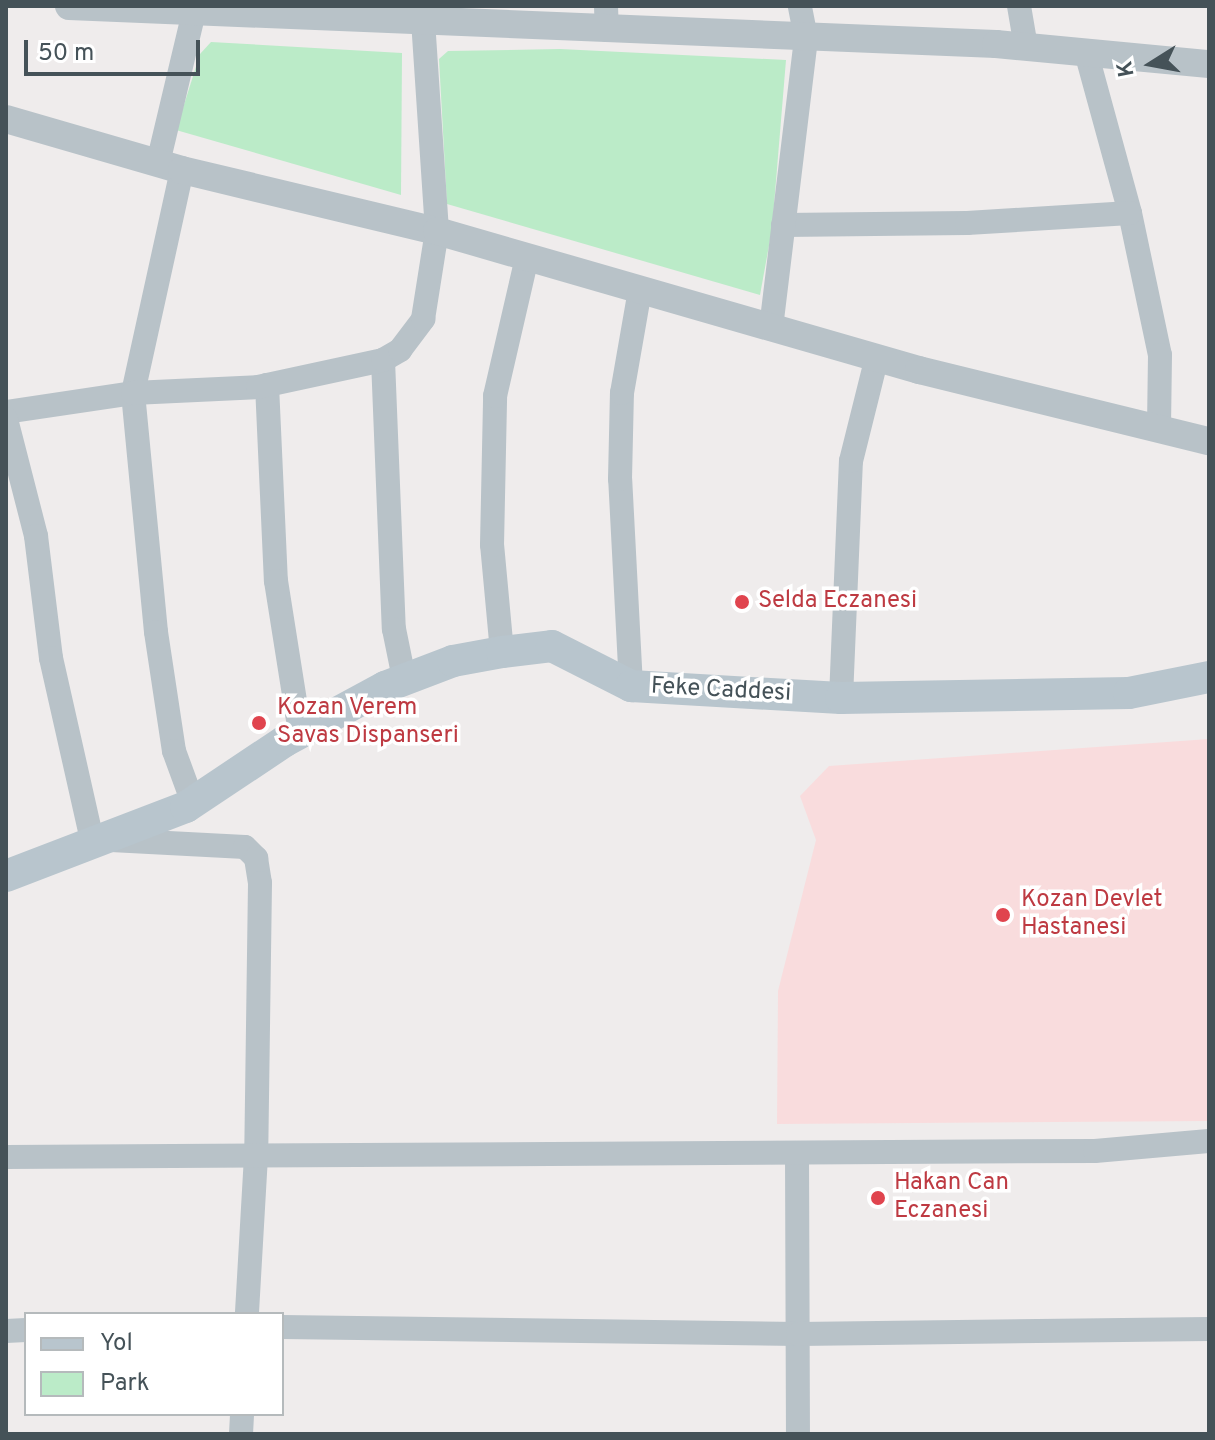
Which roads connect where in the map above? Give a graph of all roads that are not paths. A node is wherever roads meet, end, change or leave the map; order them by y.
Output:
1 (69, 6) edge
2 (800, 6) edge
3 (1019, 6) edge
4 (124, 7) edge
5 (194, 12) junction
6 (305, 12) edge
7 (422, 14) edge
8 (606, 18) edge
9 (806, 38) junction
10 (1026, 47) junction
11 (1086, 52) junction
12 (1209, 64) edge
13 (6, 119) edge
14 (170, 166) junction
15 (1130, 213) junction
16 (783, 225) junction
17 (437, 231) junction
18 (527, 257) junction
19 (640, 290) junction
20 (771, 328) junction
21 (877, 357) junction
22 (383, 360) junction
23 (267, 385) junction
24 (133, 393) junction
25 (6, 412) edge
26 (6, 419) edge
27 (1159, 429) junction
28 (1209, 441) edge
29 (502, 652) junction
30 (1209, 677) edge
31 (404, 678) junction
32 (631, 686) junction
33 (841, 698) junction
34 (300, 733) junction
35 (193, 803) junction
36 (100, 842) junction
37 (6, 876) edge
38 (1209, 1141) edge
39 (797, 1154) junction
40 (256, 1156) junction
41 (6, 1157) edge
42 (247, 1312) edge
43 (284, 1327) edge
44 (1209, 1329) edge
45 (798, 1334) junction
46 (798, 1434) edge

1 - 4 street
2 - 9 street
3 - 10 street
4 - 5 street
5 - 6 street
5 - 14 street
6 - 7 street
7 - 8 street
7 - 17 street
8 - 9 street
9 - 10 street
9 - 16 street
10 - 11 street
11 - 12 street
11 - 15 street
13 - 14 street
14 - 17 street
14 - 24 street
15 - 16 street
15 - 27 street
16 - 20 street
17 - 18 street
17 - 22 street
18 - 19 street
18 - 29 street
19 - 20 street
19 - 32 street
20 - 21 street
21 - 27 street
21 - 33 street
22 - 23 street
22 - 31 street
23 - 24 street
23 - 34 street
24 - 25 street
24 - 35 street
26 - 36 street
27 - 28 street
29 - 31 main road, Feke Caddesi
29 - 32 main road, Feke Caddesi
30 - 33 main road, Feke Caddesi
31 - 34 main road, Feke Caddesi
32 - 33 main road, Feke Caddesi
34 - 35 main road, Feke Caddesi
35 - 36 main road, Feke Caddesi
36 - 37 main road, Feke Caddesi
36 - 40 street
38 - 39 street
39 - 40 street
39 - 45 street
40 - 41 street
40 - 42 street
43 - 45 street
44 - 45 street
45 - 46 street

